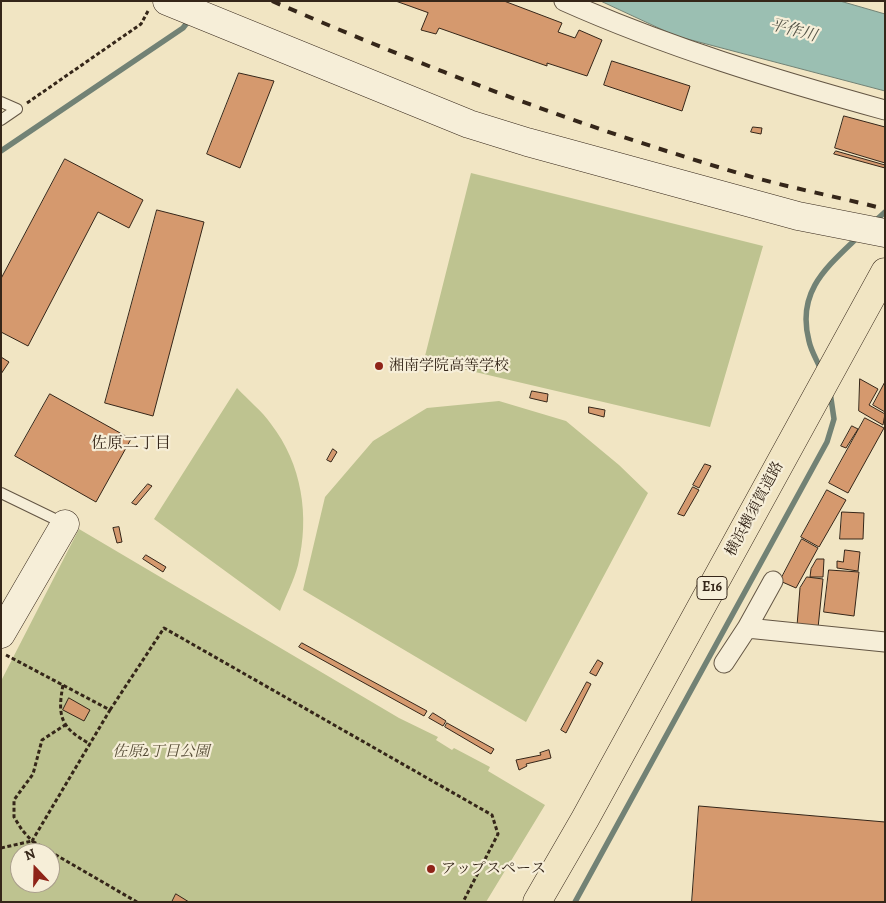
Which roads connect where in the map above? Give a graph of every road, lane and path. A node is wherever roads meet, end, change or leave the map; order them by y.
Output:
1 (564, 1) edge
2 (158, 5) edge
3 (1, 102) edge
4 (18, 109) junction
5 (885, 110) edge
6 (1, 120) edge
7 (873, 231) edge
8 (885, 272) edge
9 (885, 298) edge
10 (1, 493) edge
11 (65, 524) joint
12 (773, 581) dead end
13 (747, 628) junction
14 (1, 634) edge
15 (885, 642) edge
16 (1, 653) edge
17 (724, 663) dead end
18 (63, 685) junction
19 (110, 710) junction
20 (65, 724) junction
21 (90, 744) junction
22 (32, 841) junction
23 (1, 848) edge
24 (137, 902) edge
25 (463, 902) edge
26 (537, 902) edge
27 (551, 902) edge

1 - 5 street
2 - 4 path
2 - 7 street
3 - 4 lane
4 - 6 lane
8 - 26 highway, 横浜横須賀道路 / E16
9 - 27 highway, 横浜横須賀道路 / E16
10 - 11 lane
11 - 14 street
12 - 13 street
13 - 15 street
13 - 17 street
16 - 18 path
18 - 19 path
18 - 20 path
19 - 21 path
19 - 25 path
20 - 21 path
20 - 22 path
21 - 22 path
22 - 23 path
22 - 24 path

